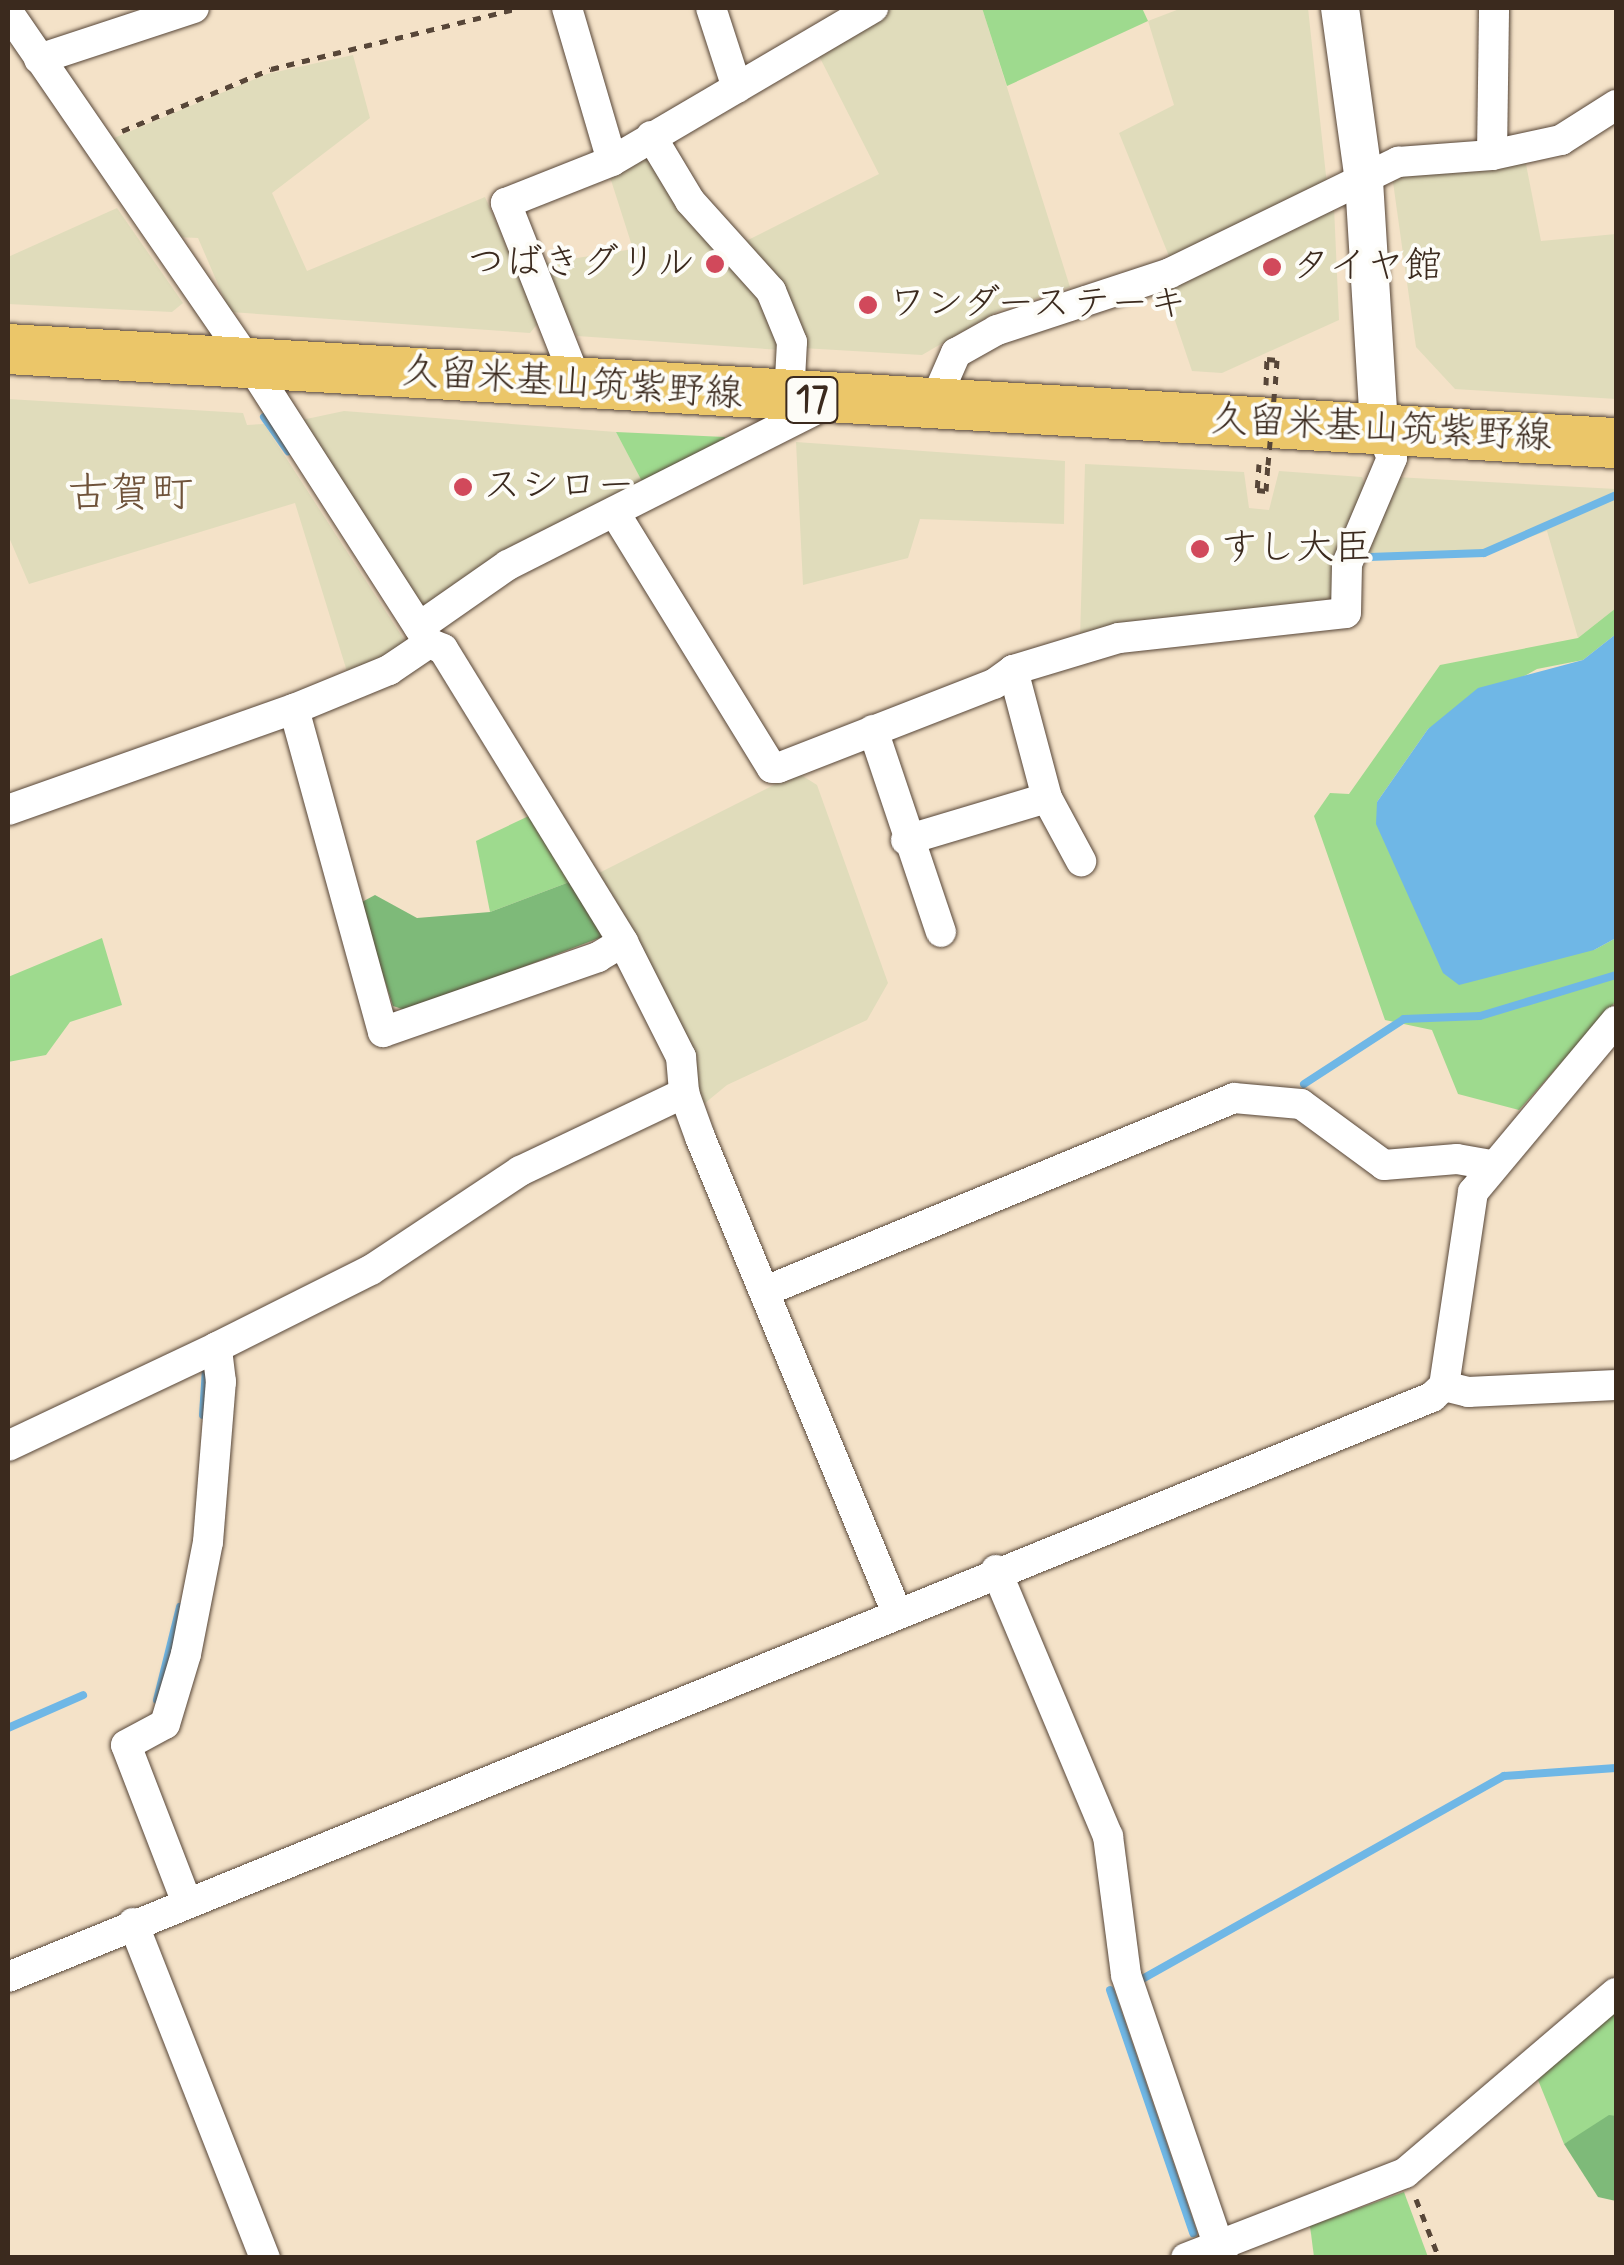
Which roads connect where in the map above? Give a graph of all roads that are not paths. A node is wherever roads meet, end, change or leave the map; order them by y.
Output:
1 (194, 8) edge
2 (567, 8) edge
3 (711, 8) edge
4 (873, 8) edge
5 (1340, 8) edge
6 (1494, 8) edge
7 (8, 12) edge
8 (158, 13) edge
9 (39, 59) junction
10 (737, 88) junction
11 (1616, 105) edge
12 (650, 136) junction
13 (1492, 155) junction
14 (612, 161) junction
15 (1364, 181) junction
16 (8, 350) edge
17 (250, 364) junction
18 (578, 385) junction
19 (811, 400) junction
20 (934, 403) junction
21 (1380, 428) junction
22 (1616, 443) edge
23 (615, 513) junction
24 (424, 635) junction
25 (1012, 670) junction
26 (294, 709) junction
27 (873, 730) junction
28 (1047, 798) junction
29 (8, 810) edge
30 (906, 840) junction
31 (1080, 861) dead end
32 (941, 932) dead end
33 (623, 942) junction
34 (1616, 1021) edge
35 (684, 1093) junction
36 (1492, 1165) junction
37 (768, 1290) junction
38 (217, 1347) junction
39 (1616, 1385) edge
40 (1444, 1386) junction
41 (8, 1446) edge
42 (996, 1570) junction
43 (896, 1611) junction
44 (186, 1904) junction
45 (133, 1923) junction
46 (8, 1977) edge
47 (1616, 1993) edge
48 (1221, 2251) edge
49 (264, 2258) edge
50 (1186, 2258) edge

1 - 8 street
2 - 14 street
3 - 10 street
4 - 10 street
5 - 15 street
6 - 13 street
7 - 9 street
8 - 9 street
9 - 17 street
10 - 12 street
11 - 13 street
12 - 14 street
12 - 19 street
13 - 15 street
14 - 18 street
15 - 20 street
15 - 21 street
16 - 17 main road, 久留米基山筑紫野線 / 17
17 - 18 main road, 久留米基山筑紫野線 / 17
17 - 24 street
18 - 19 main road, 久留米基山筑紫野線 / 17
19 - 20 main road, 久留米基山筑紫野線 / 17
19 - 23 street
20 - 21 main road, 久留米基山筑紫野線 / 17
21 - 22 main road, 久留米基山筑紫野線 / 17
21 - 25 street
23 - 24 street
23 - 27 street
24 - 26 street
24 - 33 street
25 - 27 street
25 - 28 street
26 - 29 street
26 - 33 street
27 - 30 street
28 - 30 street
28 - 31 street
30 - 32 street
33 - 35 street
34 - 36 street
35 - 37 street
35 - 38 street
36 - 37 street
36 - 40 street
37 - 43 street
38 - 41 street
38 - 44 street
39 - 40 street
40 - 42 street
42 - 43 street
42 - 48 street
43 - 44 street
44 - 45 street
45 - 46 street
45 - 49 street
47 - 48 street
48 - 50 street

